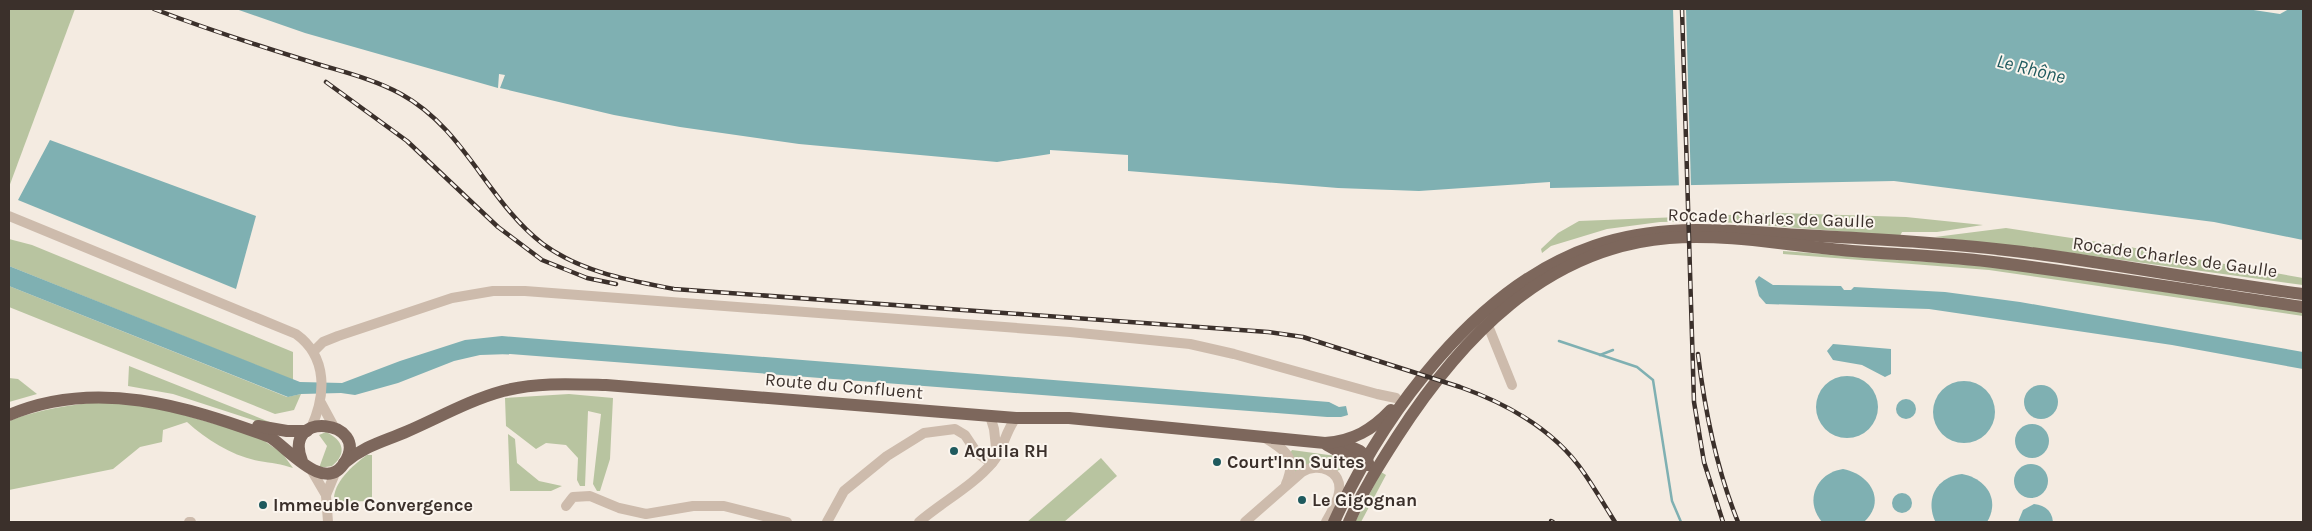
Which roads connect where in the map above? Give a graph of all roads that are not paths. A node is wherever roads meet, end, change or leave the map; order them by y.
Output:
1 (9, 216) edge
2 (2303, 294) edge
3 (2303, 307) edge
4 (1487, 323) junction
5 (314, 350) junction
6 (1512, 385) dead end
7 (1402, 397) junction
8 (321, 400) junction
9 (9, 408) edge
10 (9, 415) edge
11 (990, 416) junction
12 (1016, 418) junction
13 (309, 429) junction
14 (339, 431) junction
15 (1265, 438) junction
16 (1340, 442) junction
17 (371, 444) junction
18 (1325, 444) junction
19 (1385, 456) junction
20 (995, 459) junction
21 (302, 461) junction
22 (1366, 462) junction
23 (340, 467) junction
24 (312, 471) junction
25 (1285, 486) junction
26 (326, 495) junction
27 (566, 506) dead end
28 (646, 518) edge
29 (328, 522) edge
30 (787, 522) edge
31 (827, 522) edge
32 (919, 522) edge
33 (1245, 522) edge
34 (1326, 522) edge
35 (1334, 522) edge
36 (1345, 522) edge
37 (1349, 522) edge

1 - 5 street
2 - 7 main road, Rocade Charles de Gaulle
3 - 4 main road, Rocade Charles de Gaulle
4 - 6 street
4 - 19 main road, Rocade Charles de Gaulle
5 - 7 street
5 - 8 street
7 - 16 main road
7 - 22 main road, Rocade Charles de Gaulle
8 - 13 street
8 - 14 street
9 - 13 main road
10 - 21 main road
11 - 12 main road, Route du Confluent
11 - 17 main road, Route du Confluent
11 - 20 street
12 - 15 main road, Route du Confluent
12 - 20 street
13 - 14 main road
13 - 21 main road
14 - 17 main road
14 - 23 main road
15 - 18 main road, Route du Confluent
15 - 25 street
16 - 18 main road
16 - 22 main road
17 - 23 main road, Route du Confluent
18 - 22 main road
19 - 22 main road
19 - 37 main road, Rocade Charles de Gaulle
20 - 31 street
20 - 32 street
21 - 24 main road
22 - 35 main road, Rocade Charles de Gaulle
22 - 36 main road
23 - 24 main road
23 - 26 street
24 - 26 street
25 - 33 street
25 - 34 street
26 - 29 street
27 - 28 street
28 - 30 street

